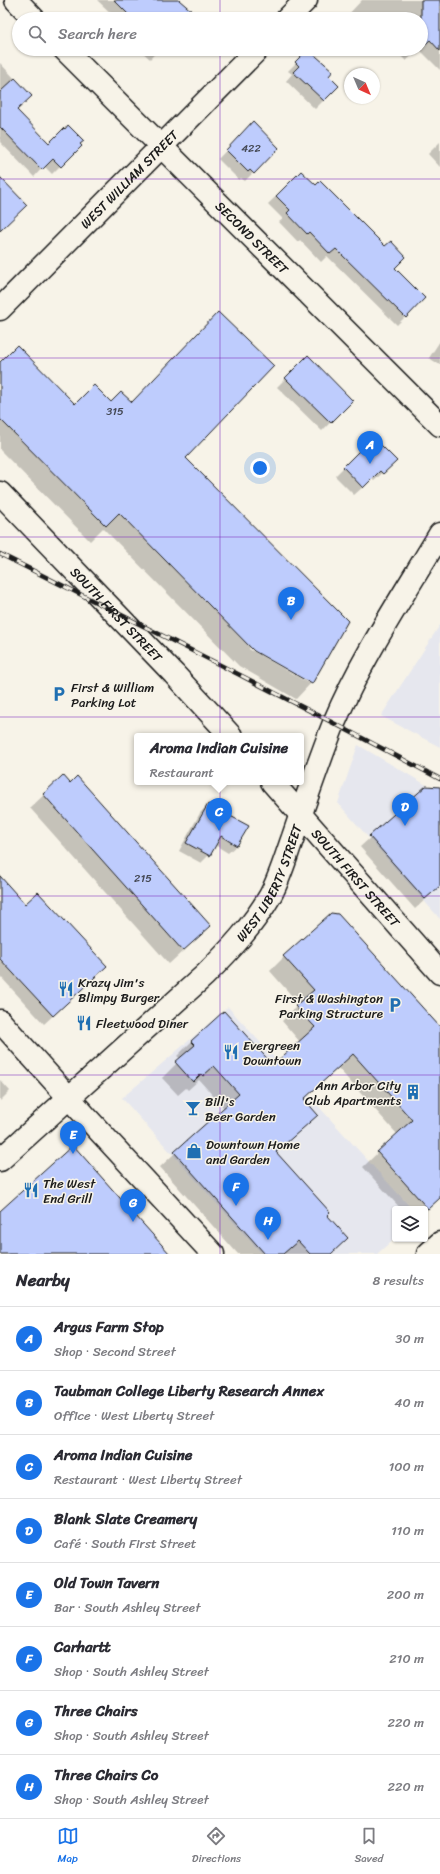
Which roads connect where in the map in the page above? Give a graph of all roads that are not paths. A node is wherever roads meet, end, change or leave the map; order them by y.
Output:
1 (16, 0) edge
2 (306, 0) edge
3 (27, 12) edge
4 (294, 12) edge
5 (71, 56) edge
6 (251, 56) edge
7 (161, 146) junction
8 (0, 309) edge
9 (440, 425) edge
10 (0, 493) edge
11 (440, 534) edge
12 (228, 733) edge
13 (275, 785) edge
14 (302, 814) junction
15 (440, 973) edge
16 (0, 1021) edge
17 (69, 1098) junction
18 (0, 1160) edge
19 (440, 1243) edge
20 (213, 1254) edge
21 (428, 1254) edge

1 - 3 street
2 - 4 street
5 - 7 street, SECOND STREET
6 - 7 street, WEST WILLIAM STREET
7 - 8 street, WEST WILLIAM STREET
7 - 9 street, SECOND STREET
10 - 12 street, SOUTH FIRST STREET
11 - 14 street, WEST LIBERTY STREET
13 - 14 street, SOUTH FIRST STREET
14 - 15 street, SOUTH FIRST STREET
14 - 17 street, WEST LIBERTY STREET
16 - 17 street
17 - 18 street, WEST LIBERTY STREET
17 - 20 street
19 - 21 street

